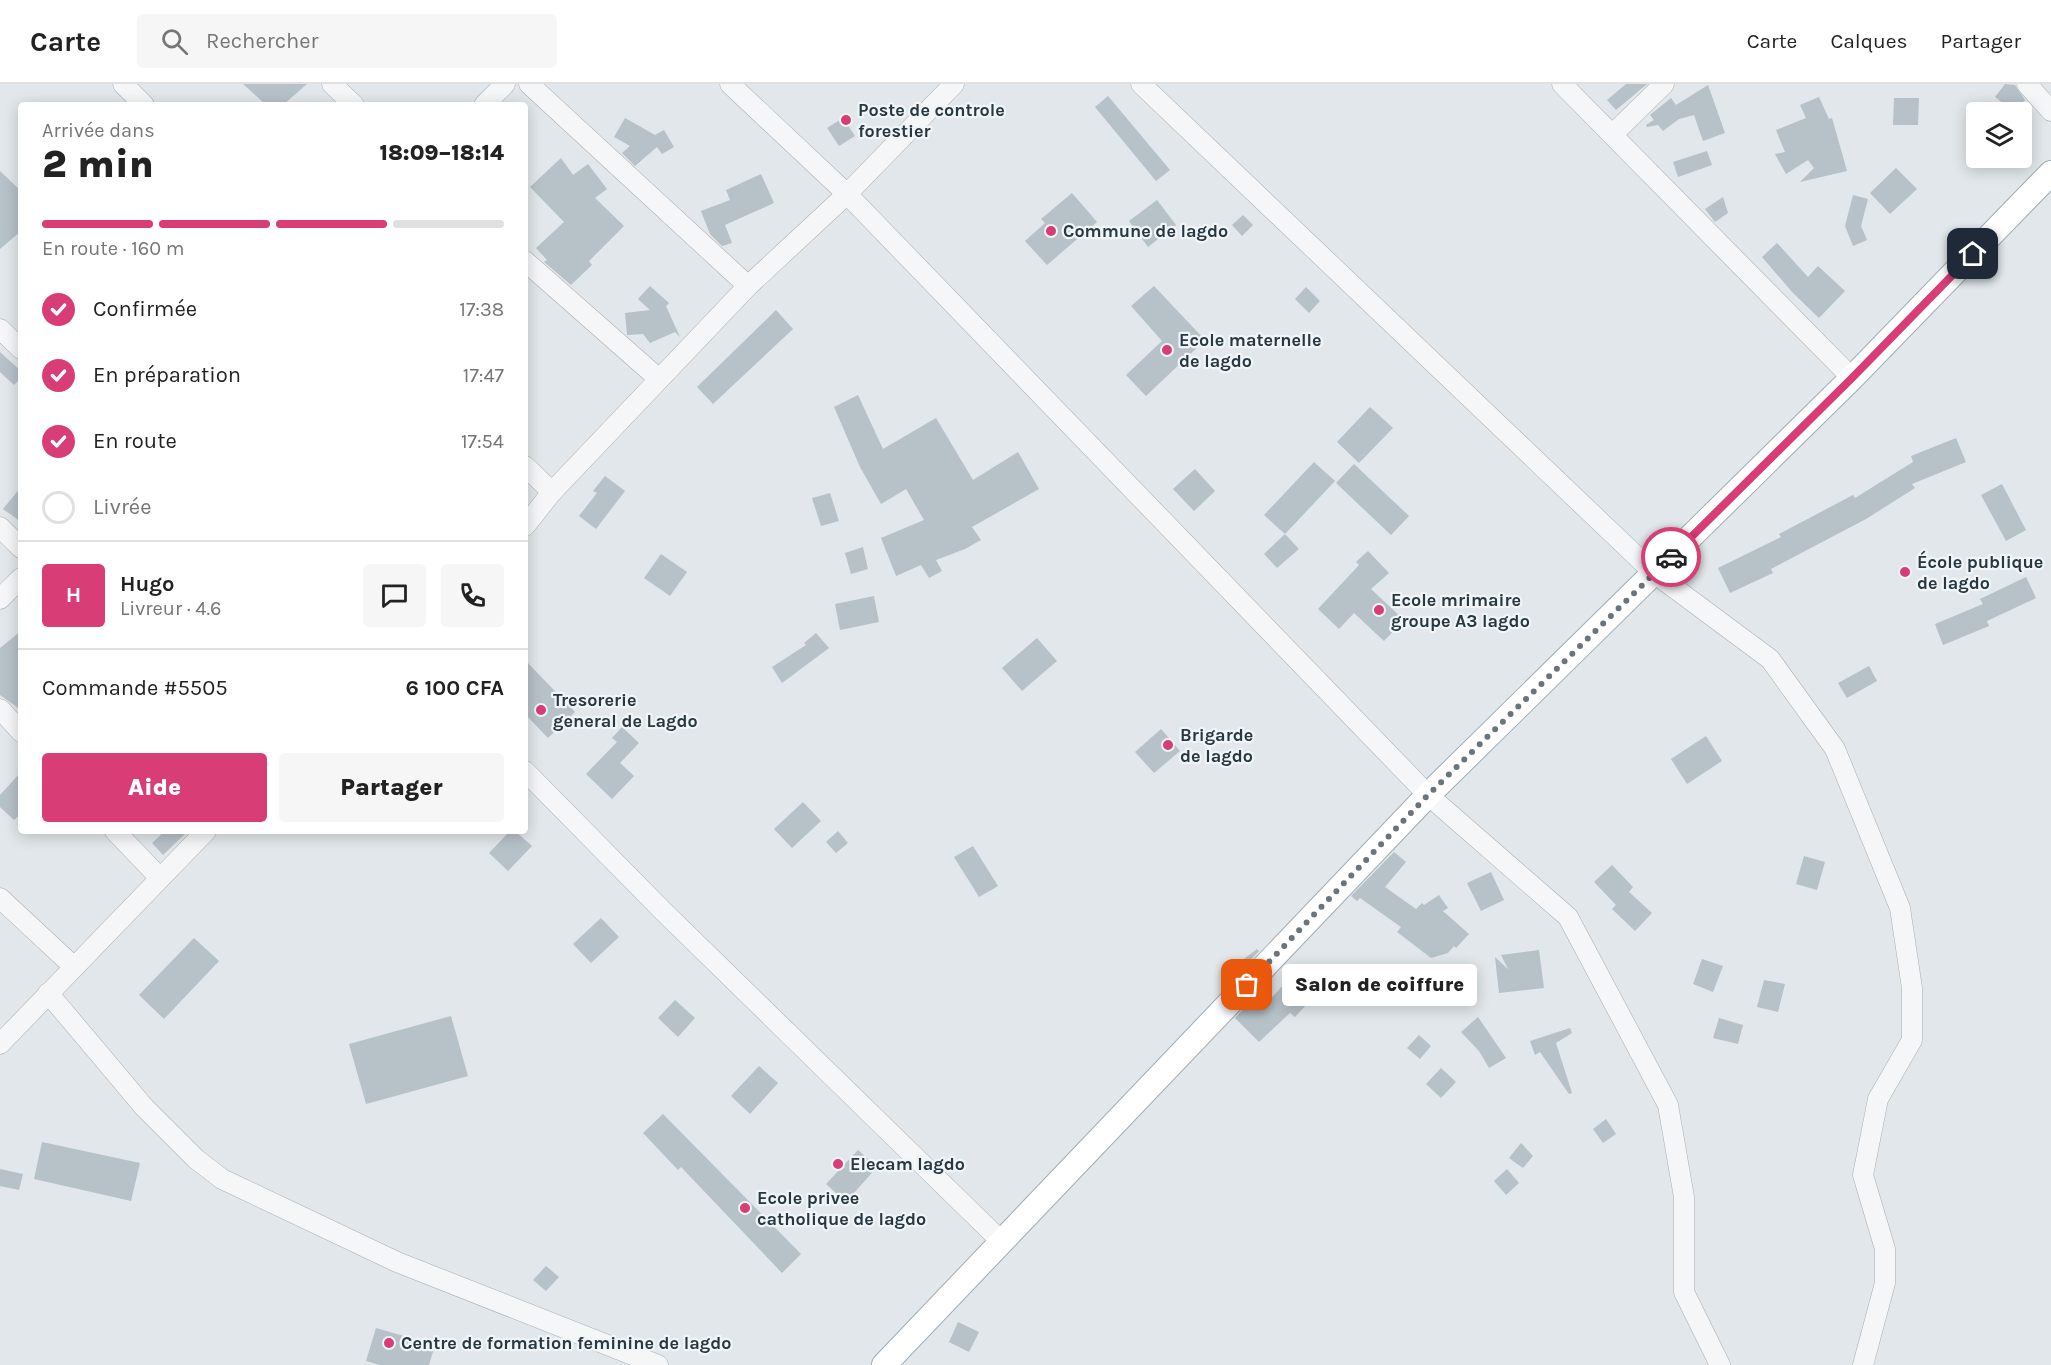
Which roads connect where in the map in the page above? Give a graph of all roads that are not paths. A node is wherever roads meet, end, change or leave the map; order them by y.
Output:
1 (123, 84) edge
2 (332, 84) edge
3 (505, 84) edge
4 (529, 84) edge
5 (730, 84) edge
6 (954, 84) edge
7 (1142, 84) edge
8 (1562, 84) edge
9 (1664, 84) edge
10 (2027, 84) edge
11 (141, 102) edge
12 (351, 102) edge
13 (487, 102) edge
14 (2051, 111) edge
15 (1613, 134) junction
16 (2051, 173) edge
17 (847, 194) junction
18 (528, 264) edge
19 (748, 286) junction
20 (0, 329) edge
21 (18, 346) edge
22 (1852, 378) junction
23 (659, 379) junction
24 (528, 469) edge
25 (552, 492) junction
26 (528, 522) edge
27 (0, 527) edge
28 (18, 545) edge
29 (1654, 573) junction
30 (18, 581) edge
31 (0, 599) edge
32 (0, 710) edge
33 (18, 729) edge
34 (528, 774) edge
35 (1428, 795) junction
36 (118, 834) edge
37 (203, 834) edge
38 (159, 877) junction
39 (0, 898) edge
40 (74, 966) junction
41 (48, 993) junction
42 (0, 1044) edge
43 (1002, 1242) junction
44 (658, 1365) edge
45 (884, 1365) edge
46 (1720, 1365) edge
47 (1863, 1365) edge

1 - 11 street
2 - 12 street
3 - 13 street
4 - 19 street
5 - 17 street
6 - 17 street
7 - 29 street
8 - 15 street
9 - 15 street
10 - 14 street
15 - 22 street
16 - 22 main road
17 - 19 street
17 - 35 street
18 - 23 street
19 - 23 street
20 - 21 street
22 - 29 main road
23 - 25 street
24 - 25 street
25 - 26 street
27 - 28 street
29 - 35 main road
29 - 47 street
30 - 31 street
32 - 33 street
34 - 43 street
35 - 43 main road
35 - 46 street
36 - 38 street
37 - 38 street
38 - 40 street
39 - 40 street
40 - 41 street
41 - 42 street
41 - 44 street
43 - 45 main road

